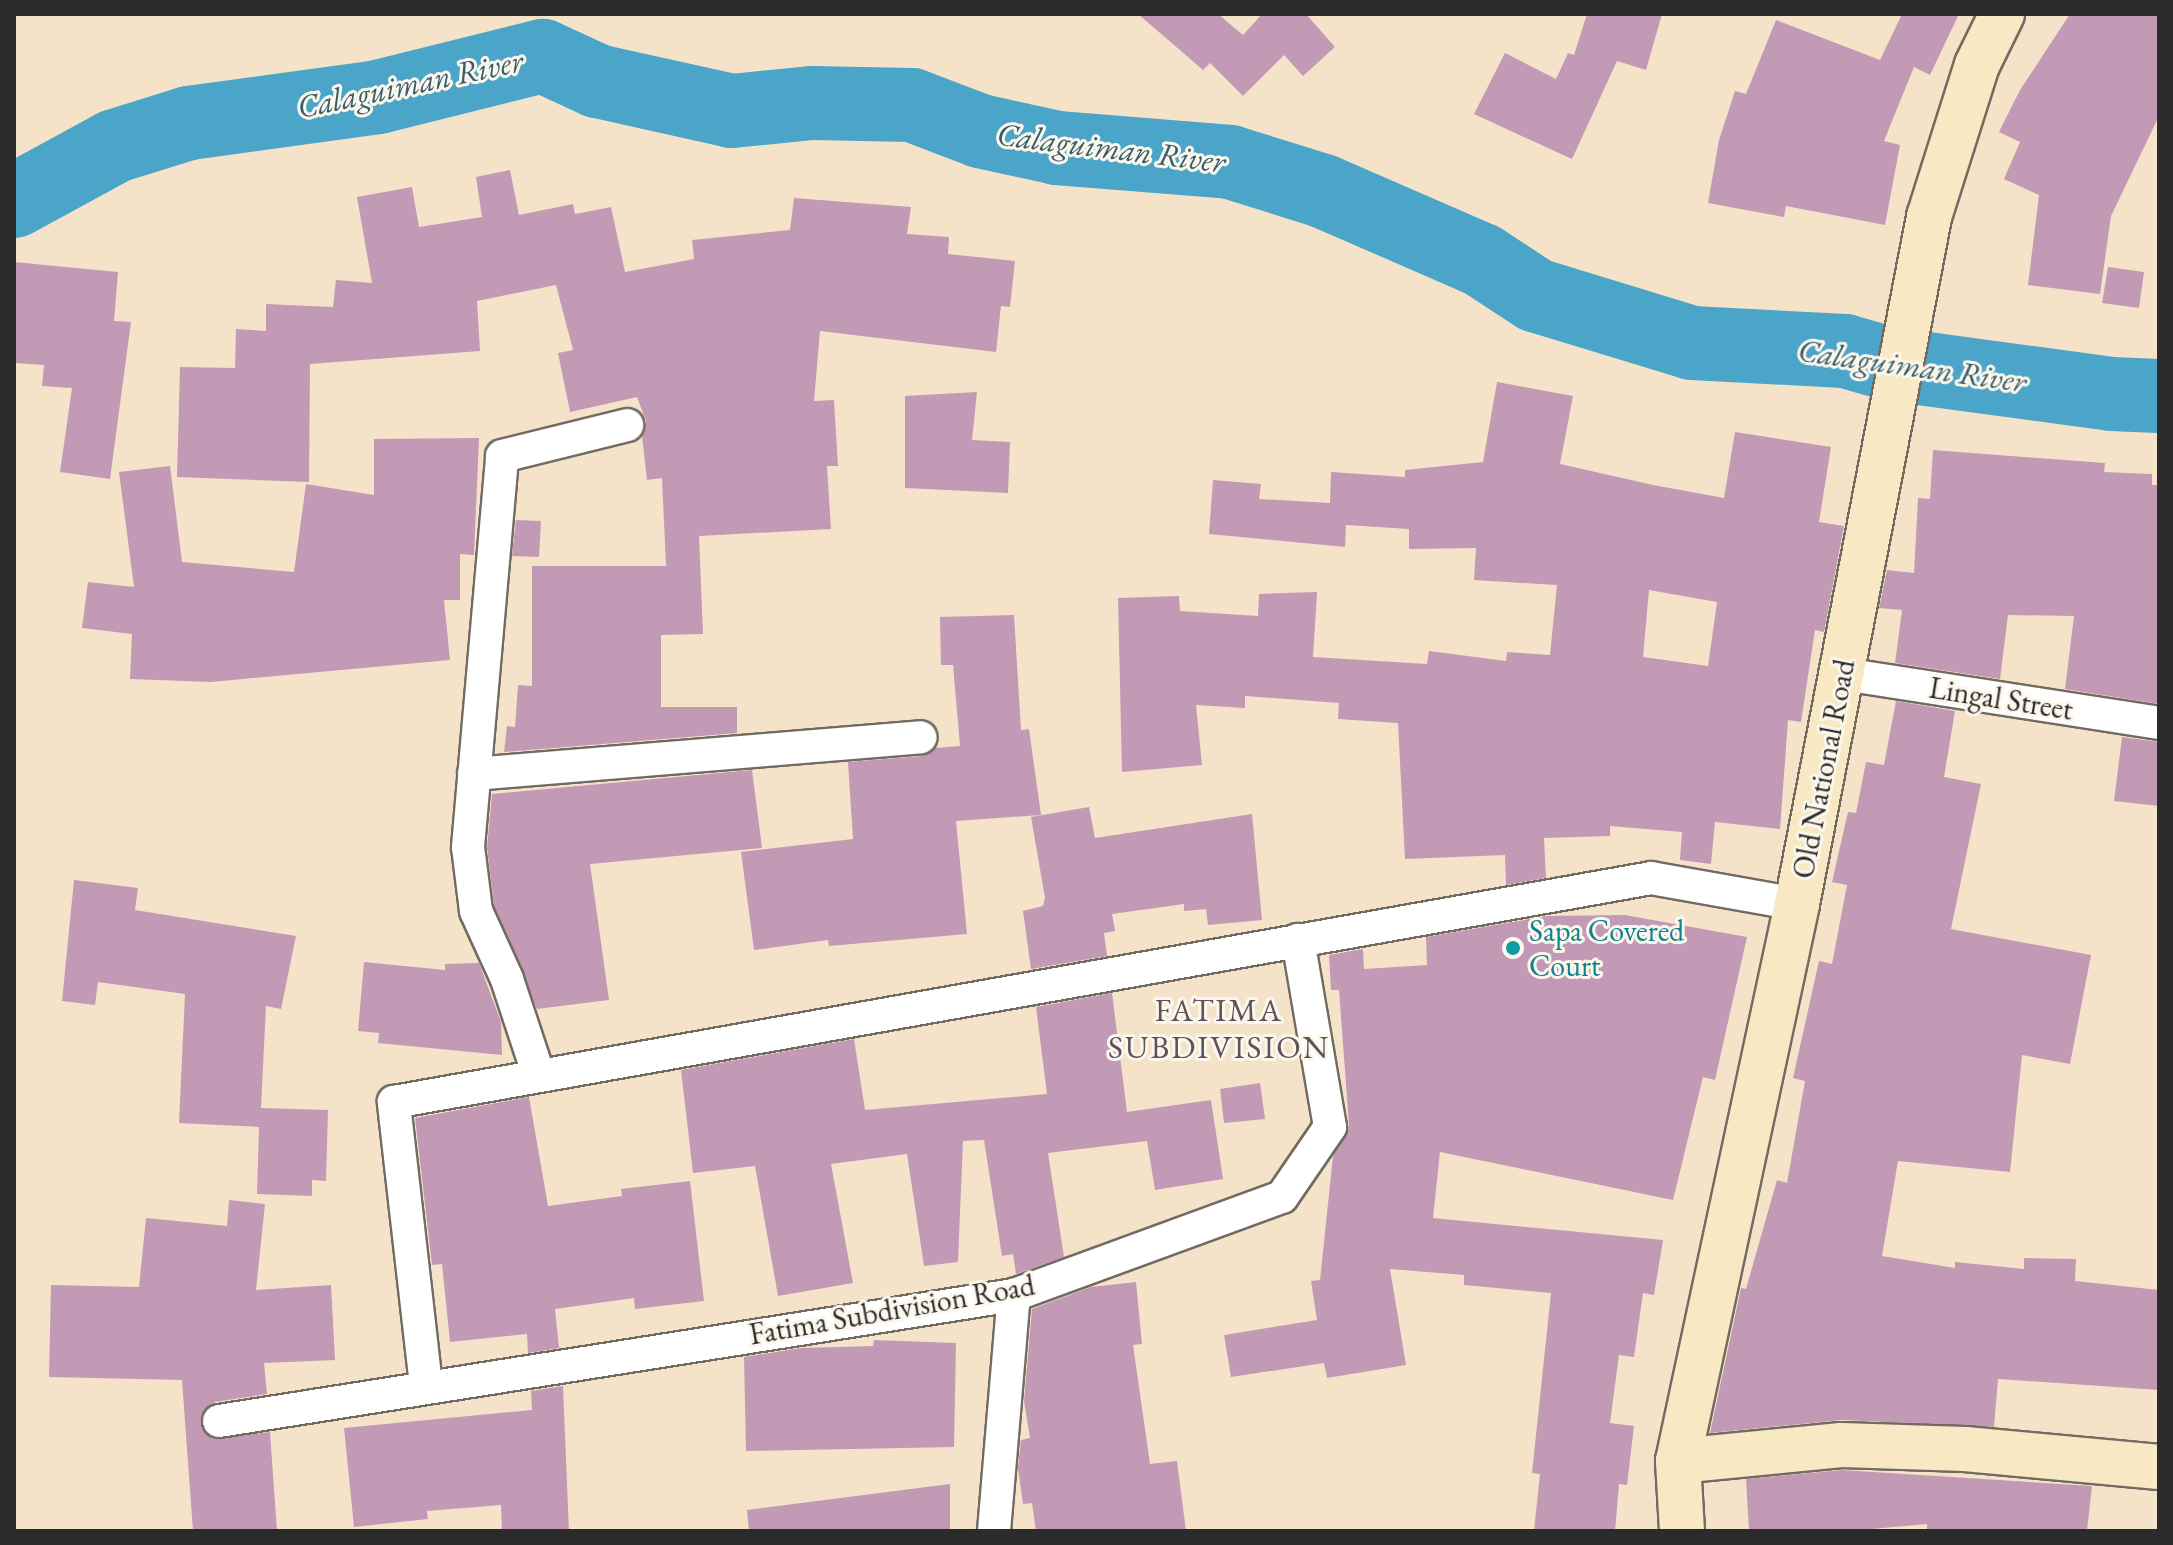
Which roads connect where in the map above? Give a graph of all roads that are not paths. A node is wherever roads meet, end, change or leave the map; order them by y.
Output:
1 (2002, 14) edge
2 (627, 425) dead end
3 (1843, 674) junction
4 (2159, 723) edge
5 (920, 737) dead end
6 (474, 774) junction
7 (1797, 904) junction
8 (1298, 940) junction
9 (539, 1076) junction
10 (1014, 1295) junction
11 (426, 1385) junction
12 (219, 1421) dead end
13 (1678, 1461) junction
14 (2159, 1467) edge
15 (994, 1531) edge
16 (1682, 1531) edge

1 - 3 main road, Old National Road
2 - 6 street
3 - 4 street, Lingal Street
3 - 7 main road, Old National Road
5 - 6 street
6 - 9 street
7 - 8 street
7 - 13 main road, Old National Road
8 - 9 street
8 - 10 street, Fatima Subdivision Road
9 - 11 street
10 - 11 street, Fatima Subdivision Road
10 - 15 street
11 - 12 street, Fatima Subdivision Road
13 - 14 main road
13 - 16 main road, Old National Road

